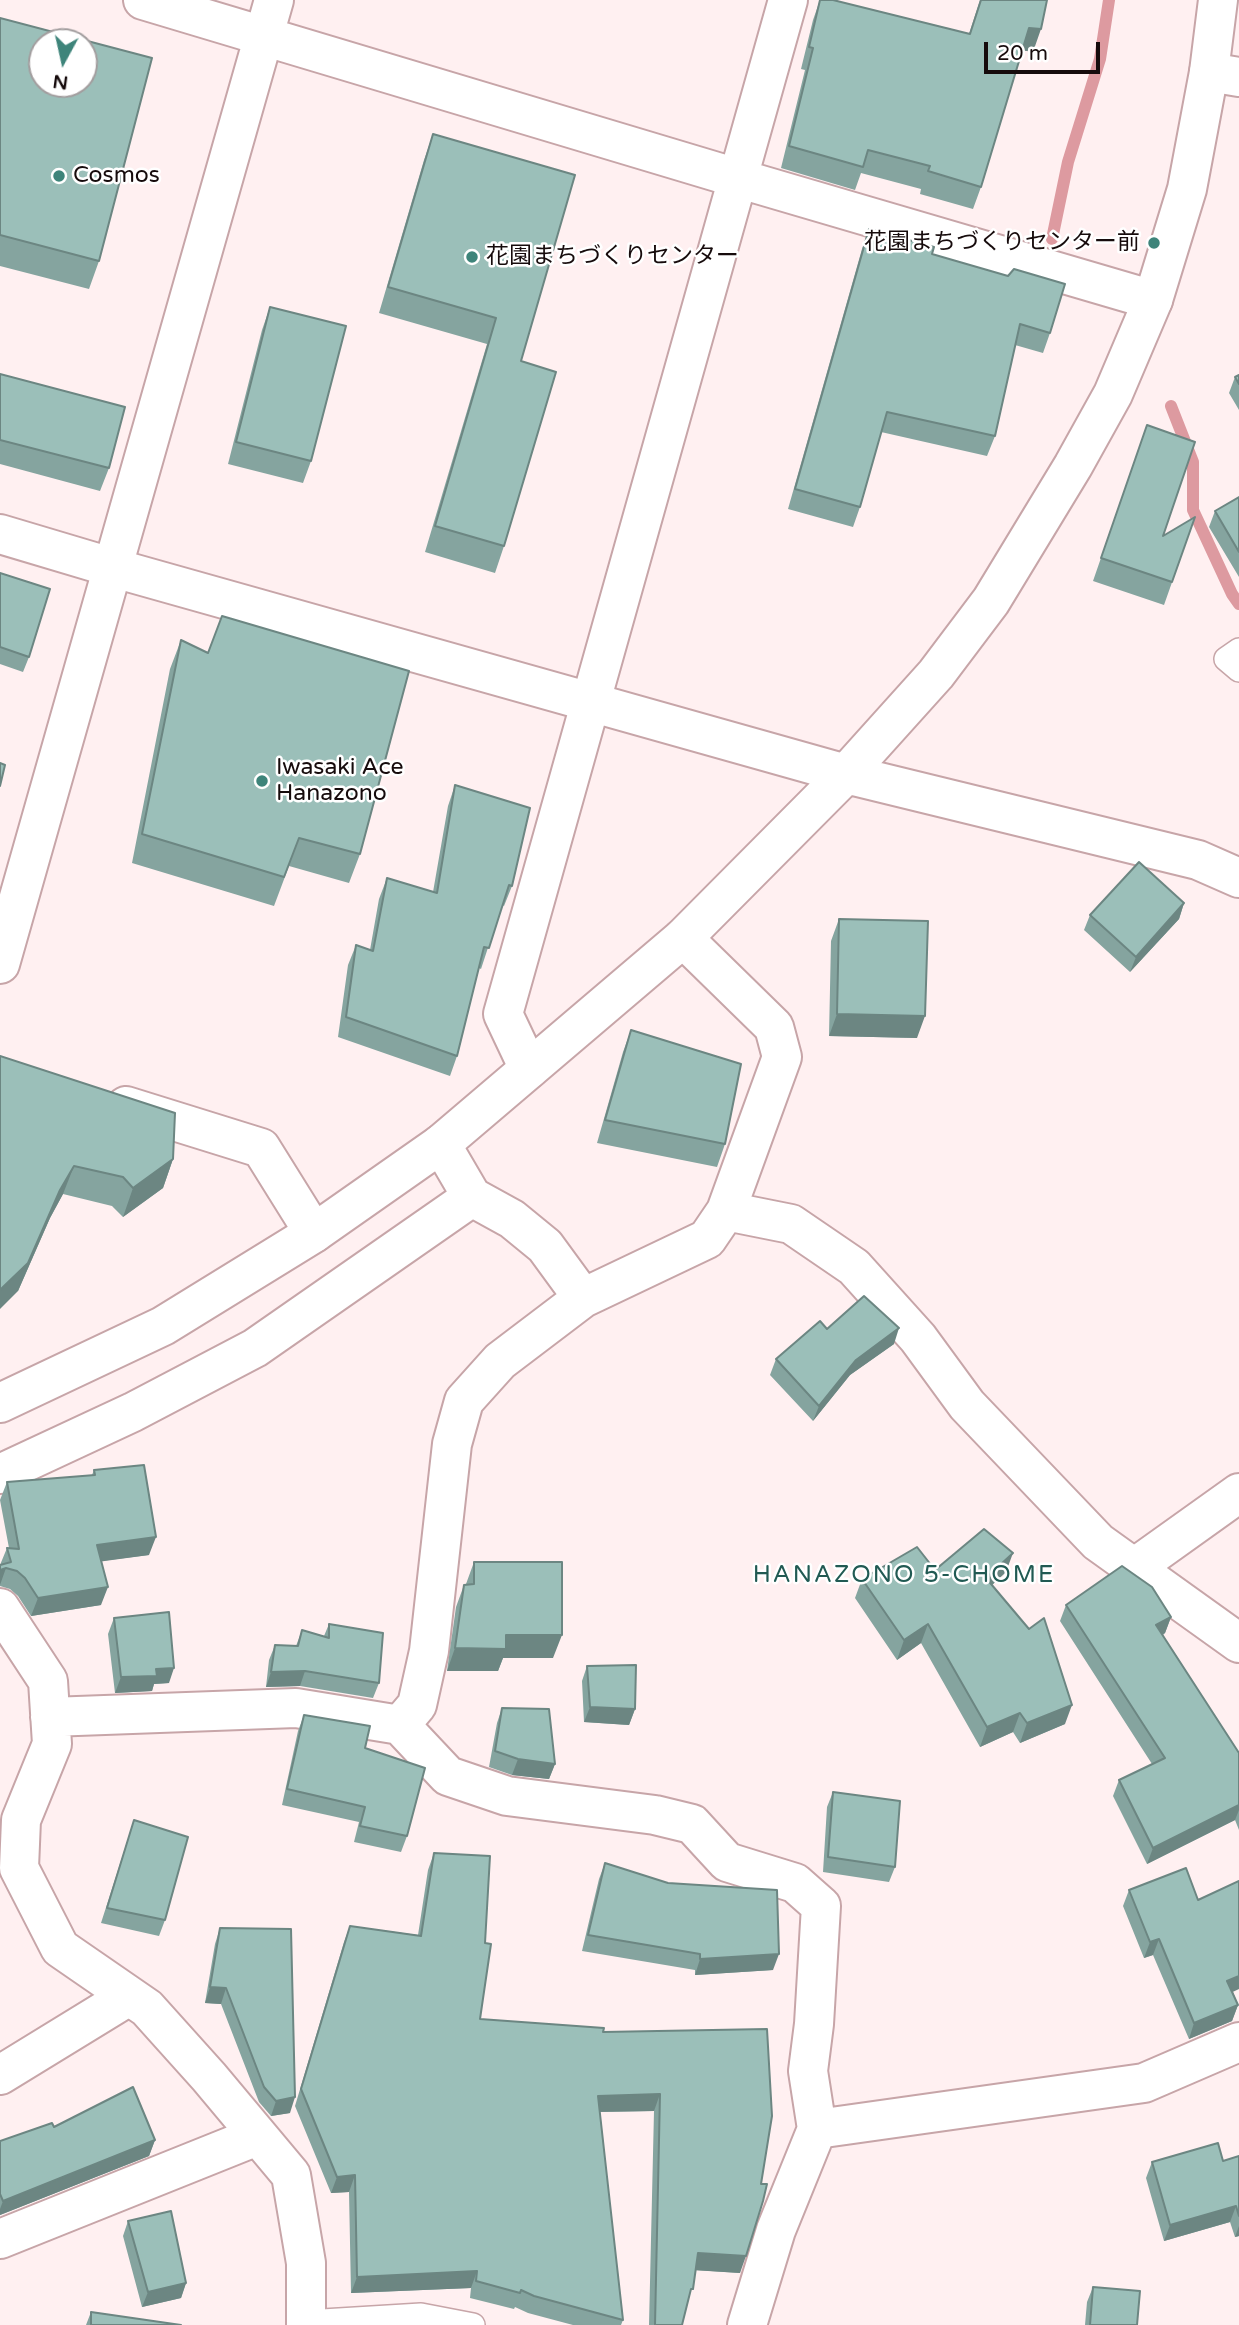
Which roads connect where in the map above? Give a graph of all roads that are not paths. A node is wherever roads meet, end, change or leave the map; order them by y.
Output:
1 (143, 0) edge
2 (274, 0) edge
3 (788, 0) edge
4 (1217, 0) edge
5 (264, 37) junction
6 (1224, 74) edge
7 (737, 178) junction
8 (1153, 300) junction
9 (0, 534) edge
10 (114, 568) junction
11 (589, 703) junction
12 (846, 774) junction
13 (1239, 877) edge
14 (683, 938) junction
15 (0, 964) edge
16 (529, 1069) junction
17 (92, 1095) edge
18 (441, 1144) junction
19 (472, 1198) junction
20 (726, 1211) junction
21 (314, 1233) junction
22 (583, 1298) junction
23 (0, 1403) edge
24 (0, 1474) edge
25 (1239, 1493) edge
26 (1134, 1568) junction
27 (0, 1608) edge
28 (1239, 1643) edge
29 (50, 1717) junction
30 (400, 1725) junction
31 (10, 1836) edge
32 (129, 1996) junction
33 (1239, 2042) edge
34 (0, 2076) edge
35 (817, 2129) junction
36 (257, 2136) junction
37 (0, 2239) edge
38 (306, 2324) edge
39 (473, 2325) edge
40 (747, 2325) edge

1 - 5 street
2 - 5 street
3 - 7 street
4 - 6 street
5 - 7 street
5 - 10 street
6 - 8 street
7 - 8 street
7 - 11 street
8 - 12 street
9 - 10 street
10 - 11 street
10 - 15 street
11 - 12 street
11 - 16 street
12 - 13 street
12 - 14 street
14 - 16 street
14 - 20 street
16 - 18 street
17 - 21 street
18 - 19 street
18 - 21 street
19 - 22 street
19 - 24 street
20 - 22 street
20 - 26 street
21 - 23 street
22 - 30 street
25 - 26 street
26 - 28 street
27 - 29 street
29 - 30 street
29 - 31 street
30 - 35 street
31 - 32 street
32 - 34 street
32 - 36 street
33 - 35 street
35 - 40 street
36 - 37 street
36 - 38 street
38 - 39 lane

